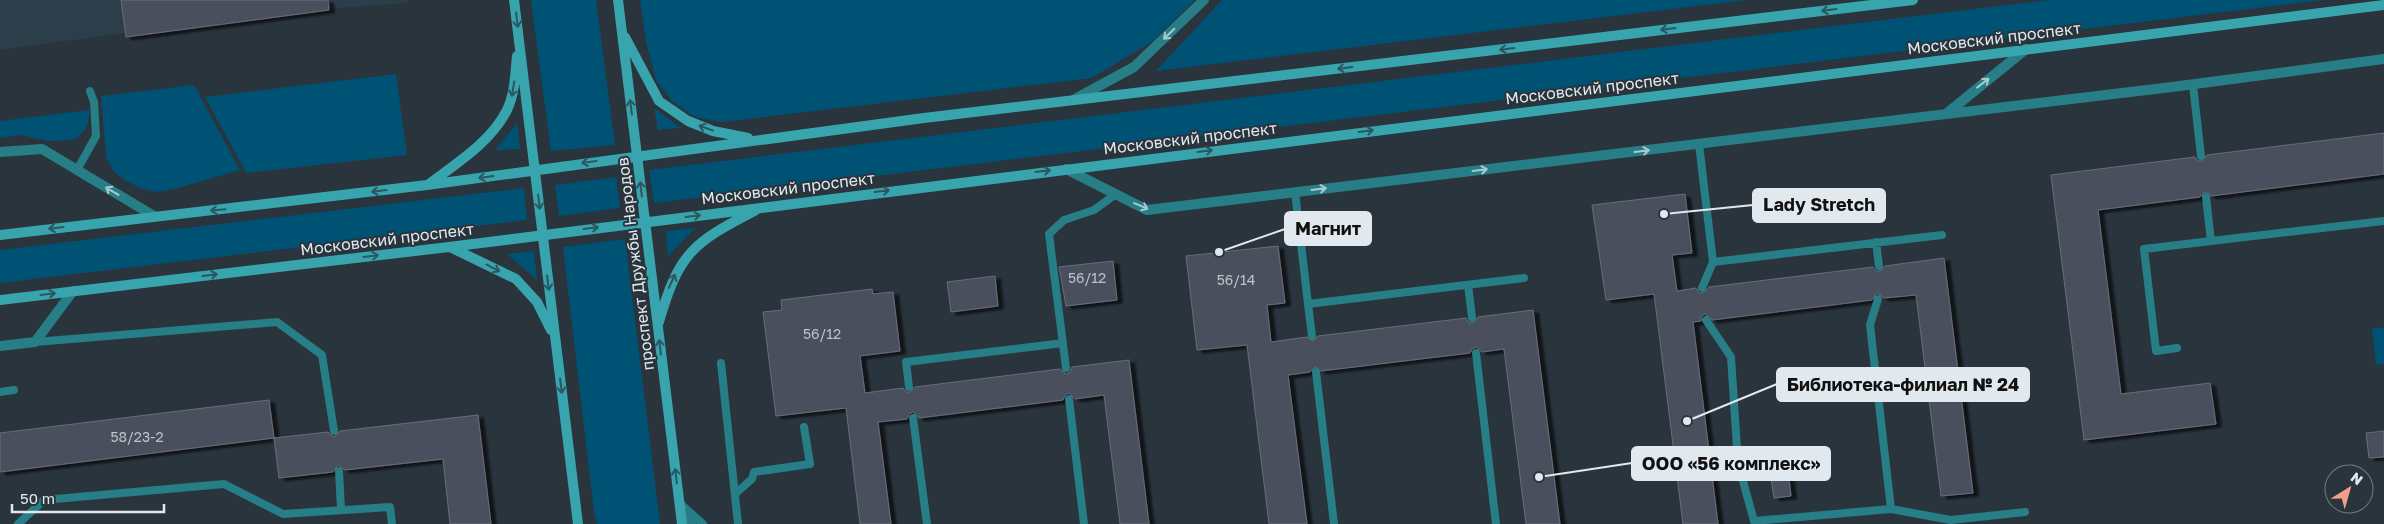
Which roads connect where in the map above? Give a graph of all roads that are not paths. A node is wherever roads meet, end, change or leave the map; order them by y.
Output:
1 (514, 0) edge
2 (618, 0) edge
3 (1204, 0) edge
4 (1913, 0) edge
5 (2384, 5) edge
6 (621, 31) junction
7 (519, 40) junction
8 (2026, 49) junction
9 (2384, 59) edge
10 (2193, 84) junction
11 (90, 90) dead end
12 (1071, 101) junction
13 (1946, 114) junction
14 (754, 140) junction
15 (1699, 144) junction
16 (0, 152) edge
17 (637, 156) junction
18 (2201, 156) dead end
19 (1066, 168) junction
20 (77, 170) junction
21 (535, 170) junction
22 (428, 185) junction
23 (1295, 192) junction
24 (1116, 194) junction
25 (2206, 196) dead end
26 (764, 206) junction
27 (154, 216) junction
28 (2384, 221) edge
29 (645, 222) junction
30 (542, 234) junction
31 (0, 235) edge
32 (1942, 235) dead end
33 (2211, 241) junction
34 (1876, 242) junction
35 (450, 247) junction
36 (1713, 262) junction
37 (1879, 266) dead end
38 (1524, 278) dead end
39 (1468, 285) junction
40 (1702, 288) dead end
41 (73, 291) junction
42 (1878, 299) dead end
43 (0, 300) edge
44 (1308, 304) junction
45 (1472, 318) dead end
46 (1706, 320) dead end
47 (658, 327) junction
48 (1312, 336) dead end
49 (555, 338) junction
50 (35, 342) junction
51 (1063, 343) junction
52 (0, 346) edge
53 (2176, 348) dead end
54 (1476, 353) dead end
55 (721, 363) dead end
56 (1066, 368) dead end
57 (1316, 372) dead end
58 (909, 387) dead end
59 (14, 390) dead end
60 (0, 392) edge
61 (1070, 399) dead end
62 (913, 418) dead end
63 (804, 427) dead end
64 (334, 431) dead end
65 (339, 471) dead end
66 (735, 494) junction
67 (679, 502) junction
68 (341, 509) junction
69 (1891, 509) junction
70 (736, 512) junction
71 (2025, 512) dead end
72 (1951, 522) edge
73 (18, 524) edge
74 (392, 524) edge
75 (578, 524) edge
76 (682, 524) edge
77 (691, 524) edge
78 (703, 524) edge
79 (732, 524) edge
80 (738, 524) edge
81 (926, 524) edge
82 (1084, 524) edge
83 (1334, 524) edge
84 (1496, 524) edge

1 -> 7 main road
2 - 6 main road, проспект Дружбы Народов
3 -> 12 street
4 -> 12 main road
5 - 8 main road, Московский проспект
14 -> 6 main road
17 -> 6 main road, проспект Дружбы Народов
7 - 21 main road
7 -> 22 main road
13 -> 8 street
19 -> 8 main road, Московский проспект
9 - 10 street
10 - 13 street
10 - 18 lane
11 - 20 lane
12 - 14 main road
13 - 15 street
14 - 17 main road
23 -> 15 street
15 - 36 lane
16 - 20 street
17 -> 21 main road
29 -> 17 main road, проспект Дружбы Народов
19 - 24 street
26 -> 19 main road, Московский проспект
27 -> 20 street
21 -> 22 main road
21 -> 30 main road
22 -> 27 main road
24 -> 23 street
23 - 44 lane
24 - 51 lane
25 - 33 lane
29 -> 26 main road, Московский проспект
47 -> 26 main road
27 -> 31 main road
28 - 33 lane
30 -> 29 main road, Московский проспект
29 - 47 main road, проспект Дружбы Народов
30 - 35 main road, Московский проспект
30 -> 49 main road
32 - 34 lane
33 - 53 lane
34 - 36 lane
34 - 37 lane
41 -> 35 main road, Московский проспект
35 -> 49 main road
36 - 40 lane
38 - 39 lane
39 - 44 lane
39 - 45 lane
43 -> 41 main road, Московский проспект
41 - 50 street
42 - 69 lane
44 - 48 lane
46 - 69 lane
67 -> 47 main road, проспект Дружбы Народов
49 -> 75 main road
50 - 52 street
50 - 64 lane
51 - 56 lane
51 - 58 lane
54 - 84 lane
55 - 66 lane
57 - 83 lane
59 - 60 lane
61 - 82 lane
62 - 81 lane
63 - 66 lane
65 - 68 lane
66 - 70 lane
67 - 76 main road, проспект Дружбы Народов
67 - 77 street
67 - 78 lane
68 - 73 lane
68 - 74 lane
69 - 72 lane
70 - 79 lane
70 - 80 lane
71 - 72 lane

